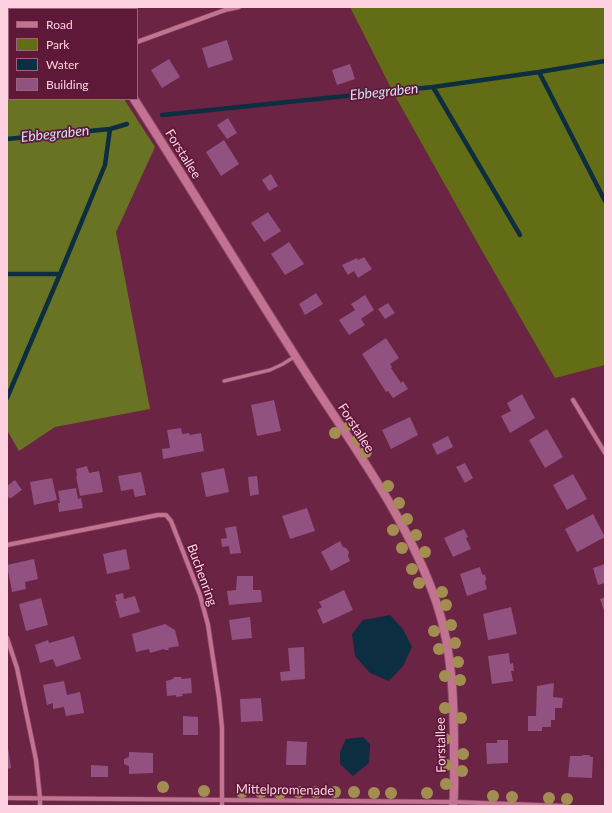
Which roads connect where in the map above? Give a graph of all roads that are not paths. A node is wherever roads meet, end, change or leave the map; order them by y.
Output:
1 (239, 7) edge
2 (138, 42) edge
3 (135, 100) edge
4 (296, 356) junction
5 (224, 381) dead end
6 (573, 400) dead end
7 (605, 453) edge
8 (7, 545) edge
9 (7, 638) edge
10 (7, 798) edge
11 (40, 798) junction
12 (223, 799) junction
13 (453, 804) edge
14 (40, 806) edge
15 (222, 806) edge
16 (563, 806) edge

1 - 2 street
3 - 4 street, Forstallee
4 - 5 lane
4 - 13 street, Forstallee
6 - 7 street
8 - 12 street, Buchenring
9 - 11 street
10 - 11 street, Mittelpromenade
11 - 12 street, Mittelpromenade
11 - 14 street
12 - 13 street, Mittelpromenade
12 - 15 street, Buchenring
13 - 16 street, Mittelpromenade

